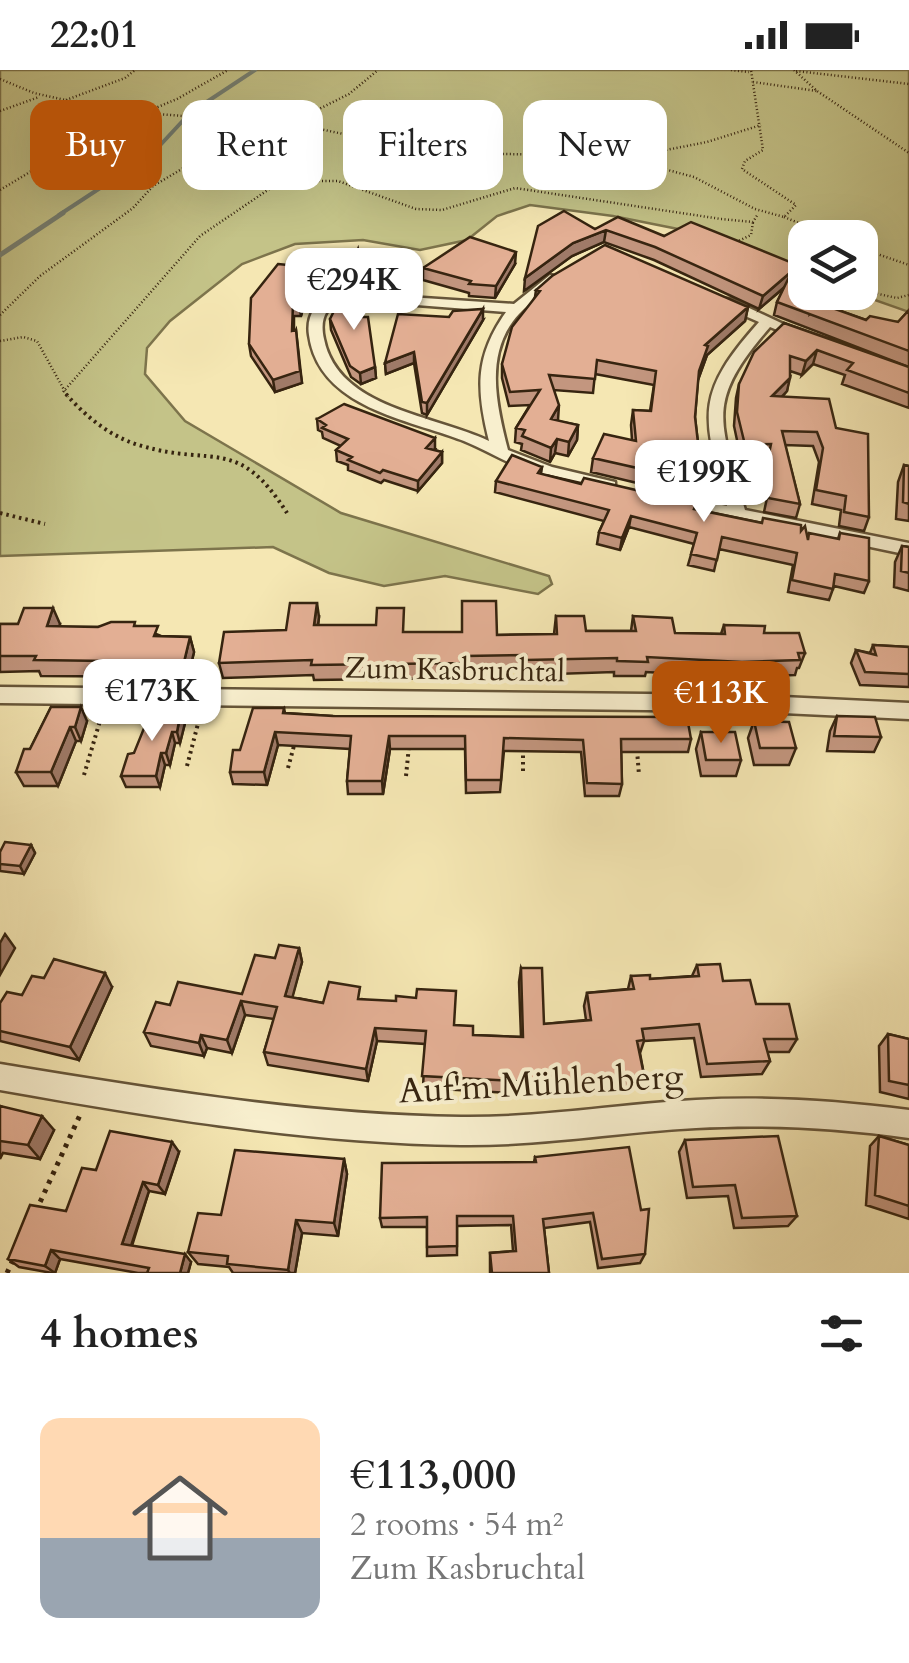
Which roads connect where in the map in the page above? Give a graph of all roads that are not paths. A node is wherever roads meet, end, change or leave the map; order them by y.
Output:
1 (561, 273) edge
2 (716, 298) edge
3 (514, 308) junction
4 (767, 322) junction
5 (825, 345) edge
6 (500, 452) junction
7 (623, 489) edge
8 (661, 498) edge
9 (738, 516) junction
10 (909, 549) edge
11 (0, 695) edge
12 (909, 712) edge
13 (0, 1077) edge
14 (909, 1124) edge

1 - 3 street
2 - 4 street
3 - 6 street
3 - 6 street
4 - 5 street
4 - 9 street
6 - 7 street
8 - 9 street
9 - 10 street
11 - 12 street, Zum Kasbruchtal
13 - 14 street, Auf'm Mühlenberg

